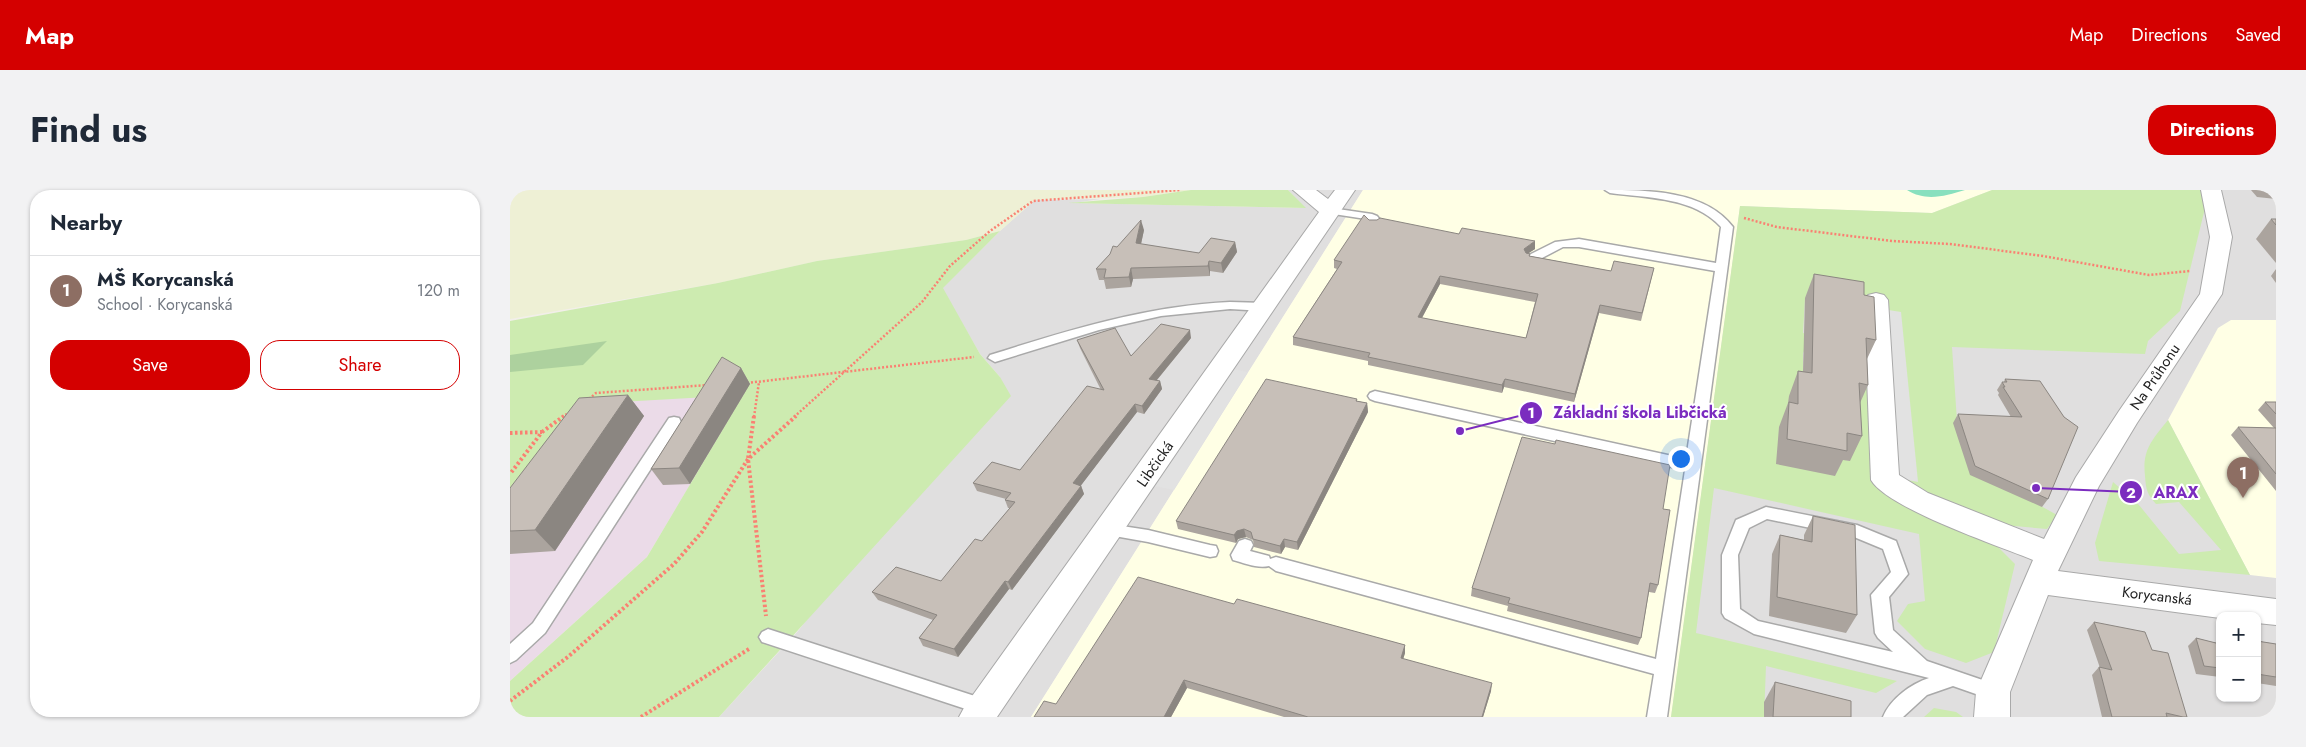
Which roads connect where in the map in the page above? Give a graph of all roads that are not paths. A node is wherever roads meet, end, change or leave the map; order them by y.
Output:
1 (1303, 190) edge
2 (1610, 190) edge
3 (2211, 190) edge
4 (1338, 200) edge
5 (1373, 224) edge
6 (1531, 257) edge
7 (1721, 268) junction
8 (1876, 300) edge
9 (1265, 307) junction
10 (994, 358) road end
11 (1375, 396) dead end
12 (674, 422) dead end
13 (1693, 466) junction
14 (1108, 530) junction
15 (1245, 545) dead end
16 (1210, 551) dead end
17 (2045, 568) junction
18 (2276, 612) edge
19 (768, 637) road end
20 (510, 655) edge
21 (1921, 668) junction
22 (1665, 669) junction
23 (1953, 678) junction
24 (1992, 704) edge
25 (980, 712) edge
26 (1657, 717) edge
27 (1893, 717) edge

1 - 4 street
2 - 7 lane
3 - 17 street, Na Průhonu
4 - 5 lane
4 - 9 street, Libčická
6 - 7 lane
7 - 13 lane
8 - 17 street
9 - 10 lane
9 - 14 street, Libčická
11 - 13 lane
12 - 20 lane
13 - 22 lane
14 - 16 lane
14 - 25 street, Libčická
15 - 22 lane
17 - 18 street, Korycanská
17 - 24 street, Na Průhonu
19 - 25 lane
21 - 21 lane
21 - 23 lane
22 - 26 lane
23 - 24 lane
23 - 27 lane

